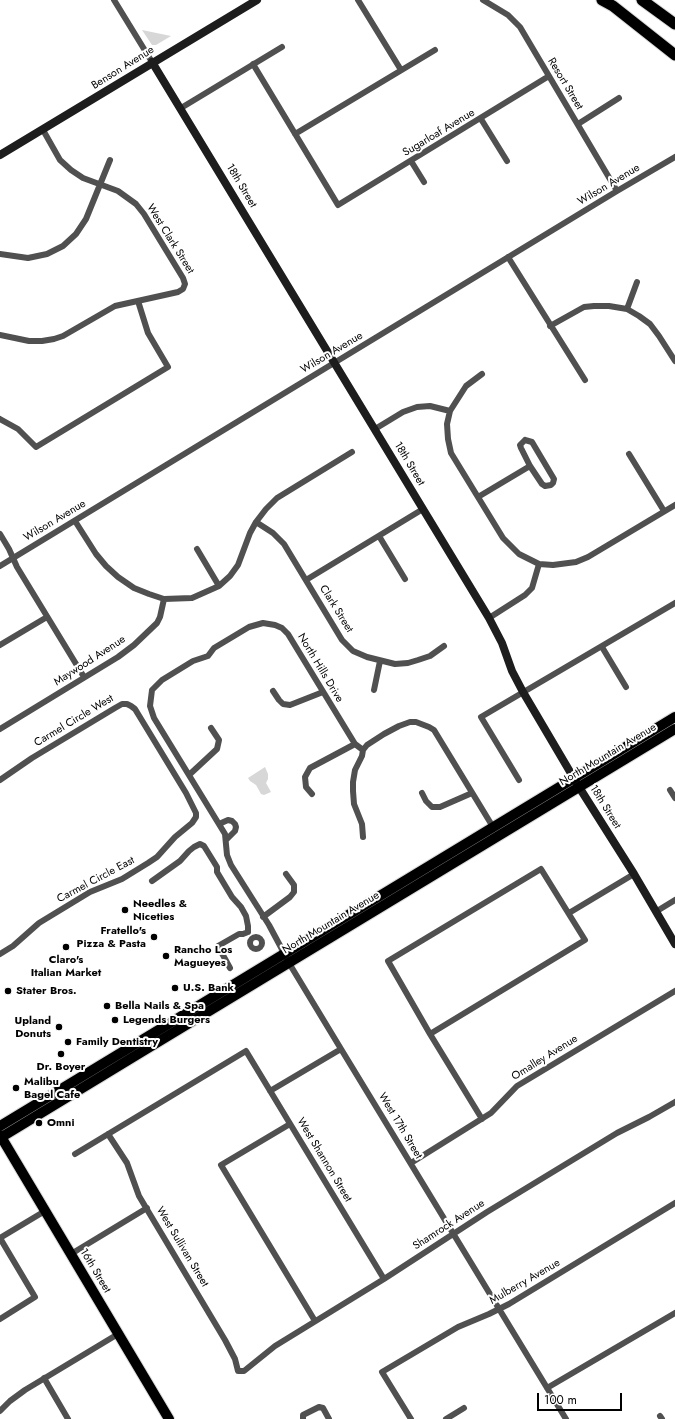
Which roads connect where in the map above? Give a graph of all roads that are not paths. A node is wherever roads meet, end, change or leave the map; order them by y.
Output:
1 (114, 0) edge
2 (257, 0) edge
3 (358, 0) edge
4 (483, 0) edge
5 (602, 0) edge
6 (642, 0) edge
7 (675, 24) edge
8 (282, 47) dead end
9 (435, 50) dead end
10 (675, 55) edge
11 (152, 62) junction
12 (253, 64) junction
13 (401, 70) junction
14 (549, 76) junction
15 (620, 98) dead end
16 (181, 108) junction
17 (481, 119) junction
18 (578, 124) junction
19 (43, 130) junction
20 (296, 134) junction
21 (0, 155) edge
22 (675, 158) edge
23 (110, 160) dead end
24 (411, 161) junction
25 (507, 161) dead end
26 (424, 182) dead end
27 (100, 184) junction
28 (617, 191) junction
29 (0, 254) edge
30 (508, 257) junction
31 (637, 282) dead end
32 (138, 301) junction
33 (626, 309) junction
34 (550, 326) junction
35 (0, 335) edge
36 (335, 362) junction
37 (675, 362) edge
38 (482, 374) dead end
39 (585, 380) dead end
40 (450, 411) junction
41 (0, 419) edge
42 (375, 429) junction
43 (352, 452) dead end
44 (629, 454) dead end
45 (530, 466) junction
46 (478, 497) junction
47 (675, 504) edge
48 (423, 509) junction
49 (664, 511) junction
50 (75, 521) junction
51 (256, 522) junction
52 (0, 534) edge
53 (379, 536) junction
54 (197, 550) dead end
55 (13, 558) junction
56 (539, 564) junction
57 (0, 566) edge
58 (405, 579) dead end
59 (306, 580) junction
60 (219, 586) junction
61 (164, 599) junction
62 (675, 604) edge
63 (47, 617) junction
64 (490, 618) junction
65 (0, 645) edge
66 (444, 646) dead end
67 (602, 647) junction
68 (380, 661) junction
69 (84, 677) junction
70 (626, 687) dead end
71 (374, 690) dead end
72 (273, 691) dead end
73 (323, 692) junction
74 (523, 692) junction
75 (675, 717) edge
76 (211, 728) dead end
77 (0, 729) edge
78 (675, 729) edge
79 (355, 744) junction
80 (363, 750) junction
81 (189, 775) junction
82 (0, 780) edge
83 (519, 780) dead end
84 (577, 782) junction
85 (670, 790) dead end
86 (422, 793) dead end
87 (472, 793) junction
88 (312, 794) dead end
89 (675, 798) edge
90 (208, 805) joint
91 (196, 817) joint
92 (219, 824) junction
93 (493, 827) junction
94 (362, 837) dead end
95 (226, 840) junction
96 (286, 874) dead end
97 (634, 874) junction
98 (152, 881) dead end
99 (675, 900) edge
100 (657, 911) junction
101 (569, 913) junction
102 (263, 917) junction
103 (248, 932) junction
104 (274, 935) junction
105 (252, 938) junction
106 (262, 941) junction
107 (675, 944) edge
108 (0, 954) edge
109 (287, 958) junction
110 (230, 968) dead end
111 (675, 991) edge
112 (430, 1034) junction
113 (150, 1040) junction
114 (341, 1049) junction
115 (270, 1091) junction
116 (675, 1102) edge
117 (482, 1119) junction
118 (290, 1124) junction
119 (0, 1126) edge
120 (108, 1134) junction
121 (0, 1137) edge
122 (75, 1154) dead end
123 (410, 1163) junction
124 (675, 1203) edge
125 (147, 1208) junction
126 (45, 1211) junction
127 (454, 1235) junction
128 (0, 1238) edge
129 (71, 1254) junction
130 (384, 1279) junction
131 (499, 1310) junction
132 (675, 1312) edge
133 (0, 1319) edge
134 (315, 1320) junction
135 (118, 1334) junction
136 (238, 1371) joint
137 (44, 1378) junction
138 (547, 1388) junction
139 (464, 1408) dead end
140 (0, 1411) edge
141 (68, 1419) edge
142 (169, 1419) edge
143 (303, 1419) edge
144 (329, 1419) edge
145 (411, 1419) edge
146 (446, 1419) edge
147 (566, 1419) edge

1 - 11 street, 18th Street
2 - 11 main road, Benson Avenue
3 - 13 street
4 - 14 street, Resort Street
5 - 10 highway
6 - 7 highway
8 - 12 street
9 - 13 street
11 - 16 main road, 18th Street
11 - 19 main road, Benson Avenue
12 - 16 street
12 - 20 street
13 - 20 street
14 - 17 street, Sugarloaf Avenue
14 - 18 street, Resort Street
15 - 18 street
16 - 36 main road, 18th Street
17 - 24 street, Sugarloaf Avenue
17 - 25 street
18 - 28 street, Resort Street
19 - 21 main road, Benson Avenue
19 - 27 street, West Clark Street
20 - 24 street, Sugarloaf Avenue
22 - 28 street, Wilson Avenue
23 - 27 street
24 - 26 street
27 - 29 street
27 - 32 street, West Clark Street
28 - 30 street, Wilson Avenue
30 - 34 street
30 - 36 street, Wilson Avenue
31 - 33 street
32 - 35 street
32 - 41 street
33 - 34 street
33 - 37 street
34 - 39 street
36 - 42 main road, 18th Street
36 - 50 street, Wilson Avenue
38 - 40 street
40 - 42 street
40 - 46 street
42 - 48 main road, 18th Street
43 - 51 street
44 - 49 street
45 - 45 street
45 - 46 street
46 - 56 street
47 - 49 street
48 - 53 street
48 - 64 main road, 18th Street
49 - 56 street
50 - 55 street, Wilson Avenue
50 - 61 street
51 - 59 street, Clark Street
51 - 60 street
52 - 55 street
53 - 58 street
53 - 59 street
54 - 60 street
55 - 57 street, Wilson Avenue
55 - 63 street
56 - 64 street
59 - 68 street, Clark Street
60 - 61 street
61 - 69 street, Maywood Avenue
62 - 67 street
63 - 65 street
63 - 69 street
64 - 74 main road, 18th Street
66 - 68 street, Clark Street
67 - 70 street
67 - 74 street
68 - 71 street
69 - 77 street, Maywood Avenue
72 - 73 street
73 - 79 street, North Hills Drive
73 - 81 street, North Hills Drive
74 - 83 street
74 - 84 main road, 18th Street
75 - 84 main road, North Mountain Avenue
76 - 81 street
78 - 84 main road, North Mountain Avenue
79 - 80 street, North Hills Drive
79 - 88 street
80 - 87 street
80 - 94 street
81 - 90 street, North Hills Drive
82 - 91 street, Carmel Circle West
84 - 93 main road, North Mountain Avenue
84 - 97 main road, 18th Street
84 - 109 main road, North Mountain Avenue
85 - 89 street
86 - 87 street
87 - 93 street
90 - 92 street, West 17th Street
91 - 108 street, Carmel Circle East
92 - 95 street, West 17th Street
92 - 95 street
93 - 109 main road, North Mountain Avenue
95 - 102 street, West 17th Street
96 - 102 street
97 - 100 main road, 18th Street
97 - 101 street
98 - 103 street
99 - 100 street
100 - 107 main road, 18th Street
101 - 112 street
101 - 112 street
102 - 104 street, West 17th Street
103 - 105 street
103 - 110 street
104 - 106 street
104 - 109 street, West 17th Street
105 - 106 street
105 - 106 street
109 - 113 main road, North Mountain Avenue
109 - 114 street, West 17th Street
111 - 117 street, Omalley Avenue
112 - 117 street
113 - 119 main road, North Mountain Avenue
113 - 121 main road, North Mountain Avenue
114 - 115 street
114 - 123 street, West 17th Street
115 - 118 street, West Shannon Street
115 - 120 street, West Shannon Street
116 - 127 street, Shamrock Avenue
117 - 123 street, Omalley Avenue
118 - 130 street, West Shannon Street
118 - 134 street
120 - 122 street
120 - 125 street, West Sullivan Street
121 - 126 main road, 16th Street
123 - 127 street, West 17th Street
124 - 131 street, Mulberry Avenue
125 - 129 street
125 - 136 street, West Sullivan Street
126 - 128 street
126 - 129 main road, 16th Street
127 - 130 street, Shamrock Avenue
127 - 131 street, West 17th Street
128 - 133 street
129 - 135 main road, 16th Street
130 - 134 street, Shamrock Avenue
131 - 138 street, West 17th Street
131 - 145 street, Mulberry Avenue
132 - 138 street
134 - 136 street, Shamrock Avenue
135 - 137 street
135 - 142 main road, 16th Street
137 - 140 street
137 - 141 street
138 - 147 street, West 17th Street
139 - 146 street
143 - 144 street

